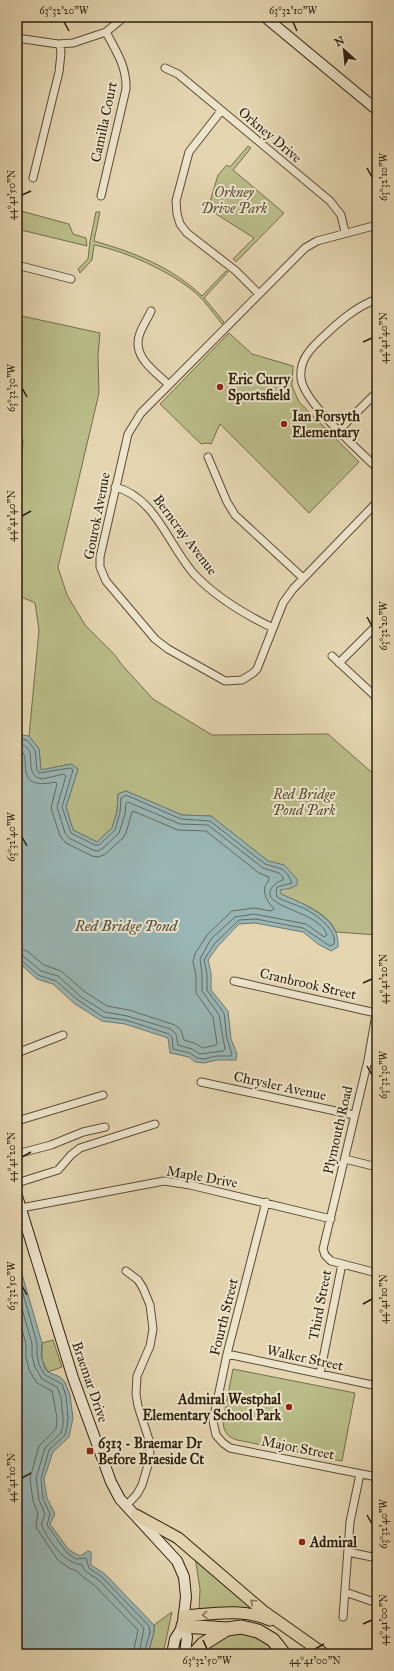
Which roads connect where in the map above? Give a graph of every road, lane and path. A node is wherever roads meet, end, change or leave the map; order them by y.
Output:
1 (124, 17) edge
2 (265, 17) edge
3 (106, 32) junction
4 (17, 38) edge
5 (60, 44) junction
6 (165, 68) dead end
7 (377, 110) edge
8 (221, 111) junction
9 (33, 178) dead end
10 (101, 196) dead end
11 (377, 225) edge
12 (345, 232) junction
13 (17, 265) edge
14 (71, 279) dead end
15 (259, 294) junction
16 (377, 299) edge
17 (151, 311) dead end
18 (168, 384) junction
19 (377, 392) edge
20 (339, 430) junction
21 (208, 457) dead end
22 (377, 468) edge
23 (116, 487) junction
24 (377, 502) edge
25 (303, 578) junction
26 (377, 625) edge
27 (272, 628) junction
28 (332, 656) dead end
29 (339, 663) junction
30 (377, 698) edge
31 (234, 981) dead end
32 (376, 1011) edge
33 (63, 1035) dead end
34 (17, 1053) edge
35 (368, 1060) junction
36 (377, 1062) edge
37 (200, 1082) dead end
38 (103, 1094) dead end
39 (354, 1115) junction
40 (17, 1121) edge
41 (155, 1124) dead end
42 (104, 1127) dead end
43 (17, 1154) edge
44 (345, 1159) junction
45 (377, 1167) edge
46 (17, 1183) edge
47 (17, 1196) edge
48 (266, 1202) junction
49 (21, 1208) junction
50 (331, 1219) junction
51 (342, 1264) junction
52 (126, 1271) dead end
53 (377, 1273) edge
54 (227, 1354) junction
55 (320, 1374) junction
56 (377, 1386) edge
57 (218, 1438) joint
58 (360, 1474) junction
59 (377, 1477) edge
60 (126, 1506) junction
61 (136, 1515) junction
62 (348, 1552) junction
63 (377, 1558) edge
64 (345, 1592) junction
65 (377, 1603) edge
66 (343, 1617) dead end
67 (183, 1621) junction
68 (283, 1627) junction
69 (227, 1629) junction
70 (172, 1654) edge
71 (185, 1654) edge
72 (194, 1654) edge
73 (284, 1654) edge
74 (324, 1654) edge

1 - 3 street
2 - 7 main road
3 - 5 street
3 - 10 street, Camilla Court
4 - 5 street
5 - 9 street
6 - 8 street, Orkney Drive
8 - 12 street, Orkney Drive
8 - 15 street
11 - 12 street, Gourok Avenue
12 - 15 street, Gourok Avenue
13 - 14 street
15 - 18 street, Gourok Avenue
16 - 20 street
17 - 18 street
18 - 23 street, Gourok Avenue
19 - 20 street
20 - 22 street
21 - 25 street
23 - 27 street, Berncray Avenue
23 - 27 street, Gourok Avenue
24 - 25 street, Gourok Avenue
25 - 27 street, Gourok Avenue
26 - 29 street
28 - 29 street
29 - 30 street
31 - 32 street, Cranbrook Street
32 - 35 street, Plymouth Road
33 - 34 street
35 - 36 street
35 - 39 street, Plymouth Road
37 - 39 street, Chrysler Avenue
38 - 40 street
39 - 44 street, Plymouth Road
41 - 46 street
42 - 43 street
44 - 45 street
44 - 50 street, Plymouth Road
47 - 49 main road, Braemar Drive
48 - 49 street, Maple Drive
48 - 50 street, Maple Drive
48 - 54 street, Fourth Street
49 - 60 main road, Braemar Drive
50 - 51 street, Plymouth Road
51 - 53 street
51 - 55 street, Third Street
52 - 60 street
54 - 55 street, Walker Street
54 - 57 street, Fourth Street
55 - 56 street, Walker Street
57 - 58 street, Major Street
58 - 59 street, Major Street
58 - 62 street
60 - 61 main road, Braemar Drive
61 - 67 main road, Braemar Drive
68 -> 61 main road
62 - 63 street
62 - 64 street
64 - 65 street
64 - 66 street
68 -> 67 main road
67 - 69 highway
67 - 70 main road, Braemar Drive
67 - 71 main road, Braemar Drive
68 - 74 main road
69 - 72 highway
69 - 73 highway

